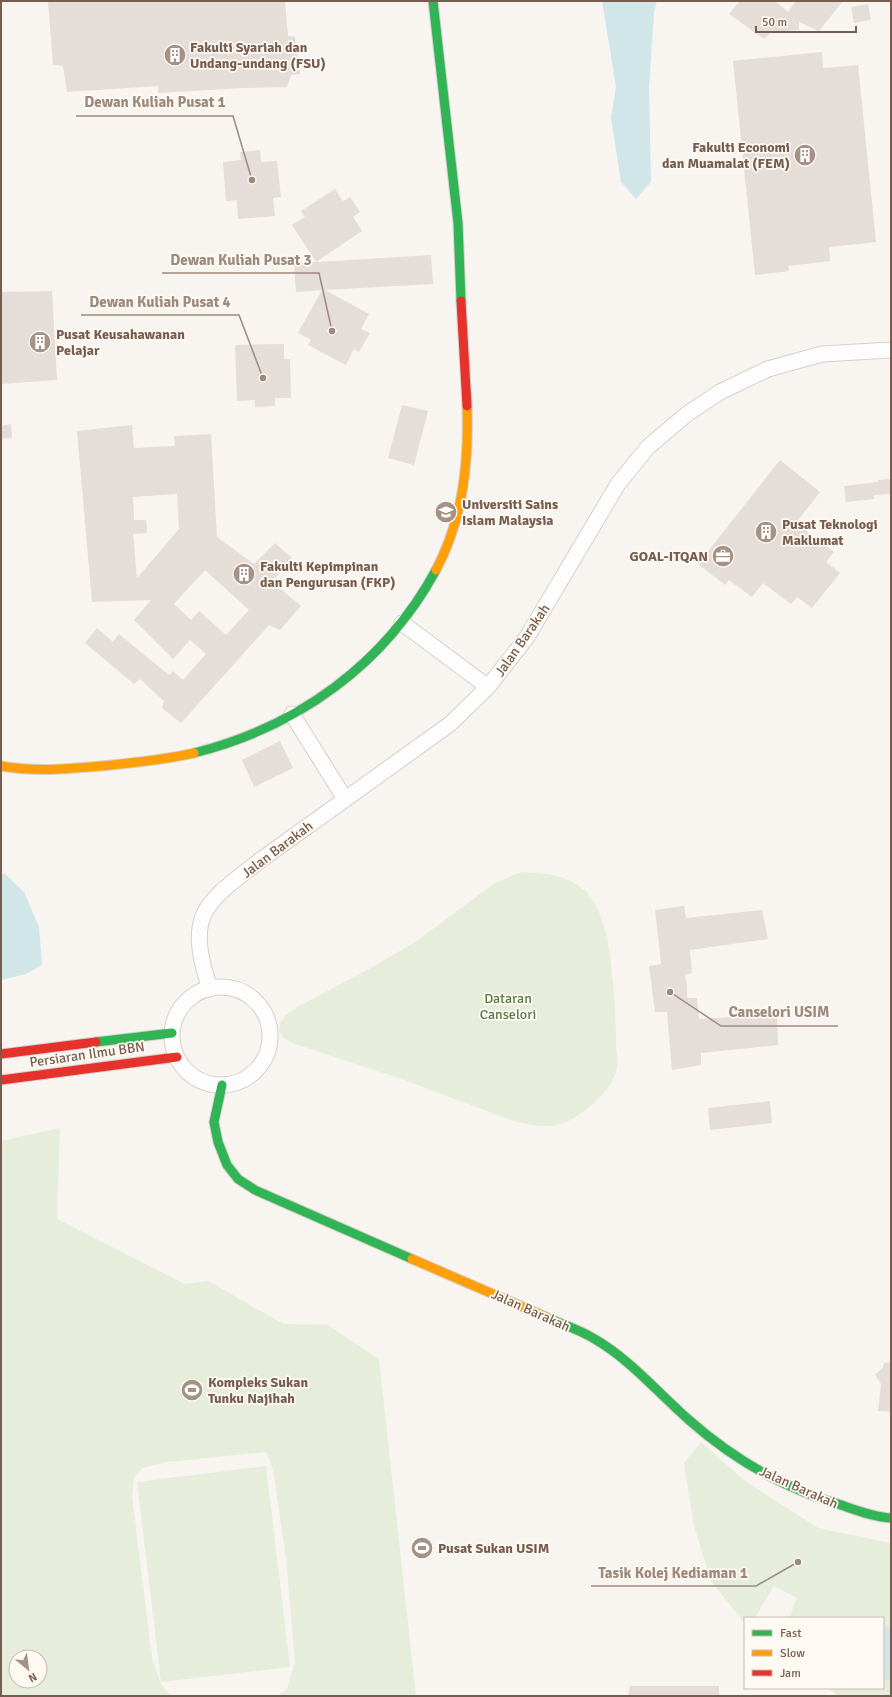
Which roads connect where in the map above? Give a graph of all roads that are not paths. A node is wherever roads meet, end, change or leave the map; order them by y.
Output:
1 (434, 1) edge
2 (891, 350) edge
3 (402, 623) junction
4 (488, 687) junction
5 (292, 714) junction
6 (1, 766) edge
7 (346, 799) junction
8 (210, 989) junction
9 (172, 1033) junction
10 (1, 1054) edge
11 (177, 1057) junction
12 (1, 1080) edge
13 (222, 1085) junction
14 (891, 1518) edge

1 - 3 street
2 - 4 street, Jalan Barakah
3 - 4 street
3 - 5 street
4 - 7 street, Jalan Barakah
5 - 6 street
5 - 7 street
7 - 8 street, Jalan Barakah
8 - 9 street
8 - 13 street
9 - 10 street, Persiaran Ilmu BBN
9 - 11 street
11 - 12 street, Persiaran Ilmu BBN
11 - 13 street
13 - 14 street, Jalan Barakah

